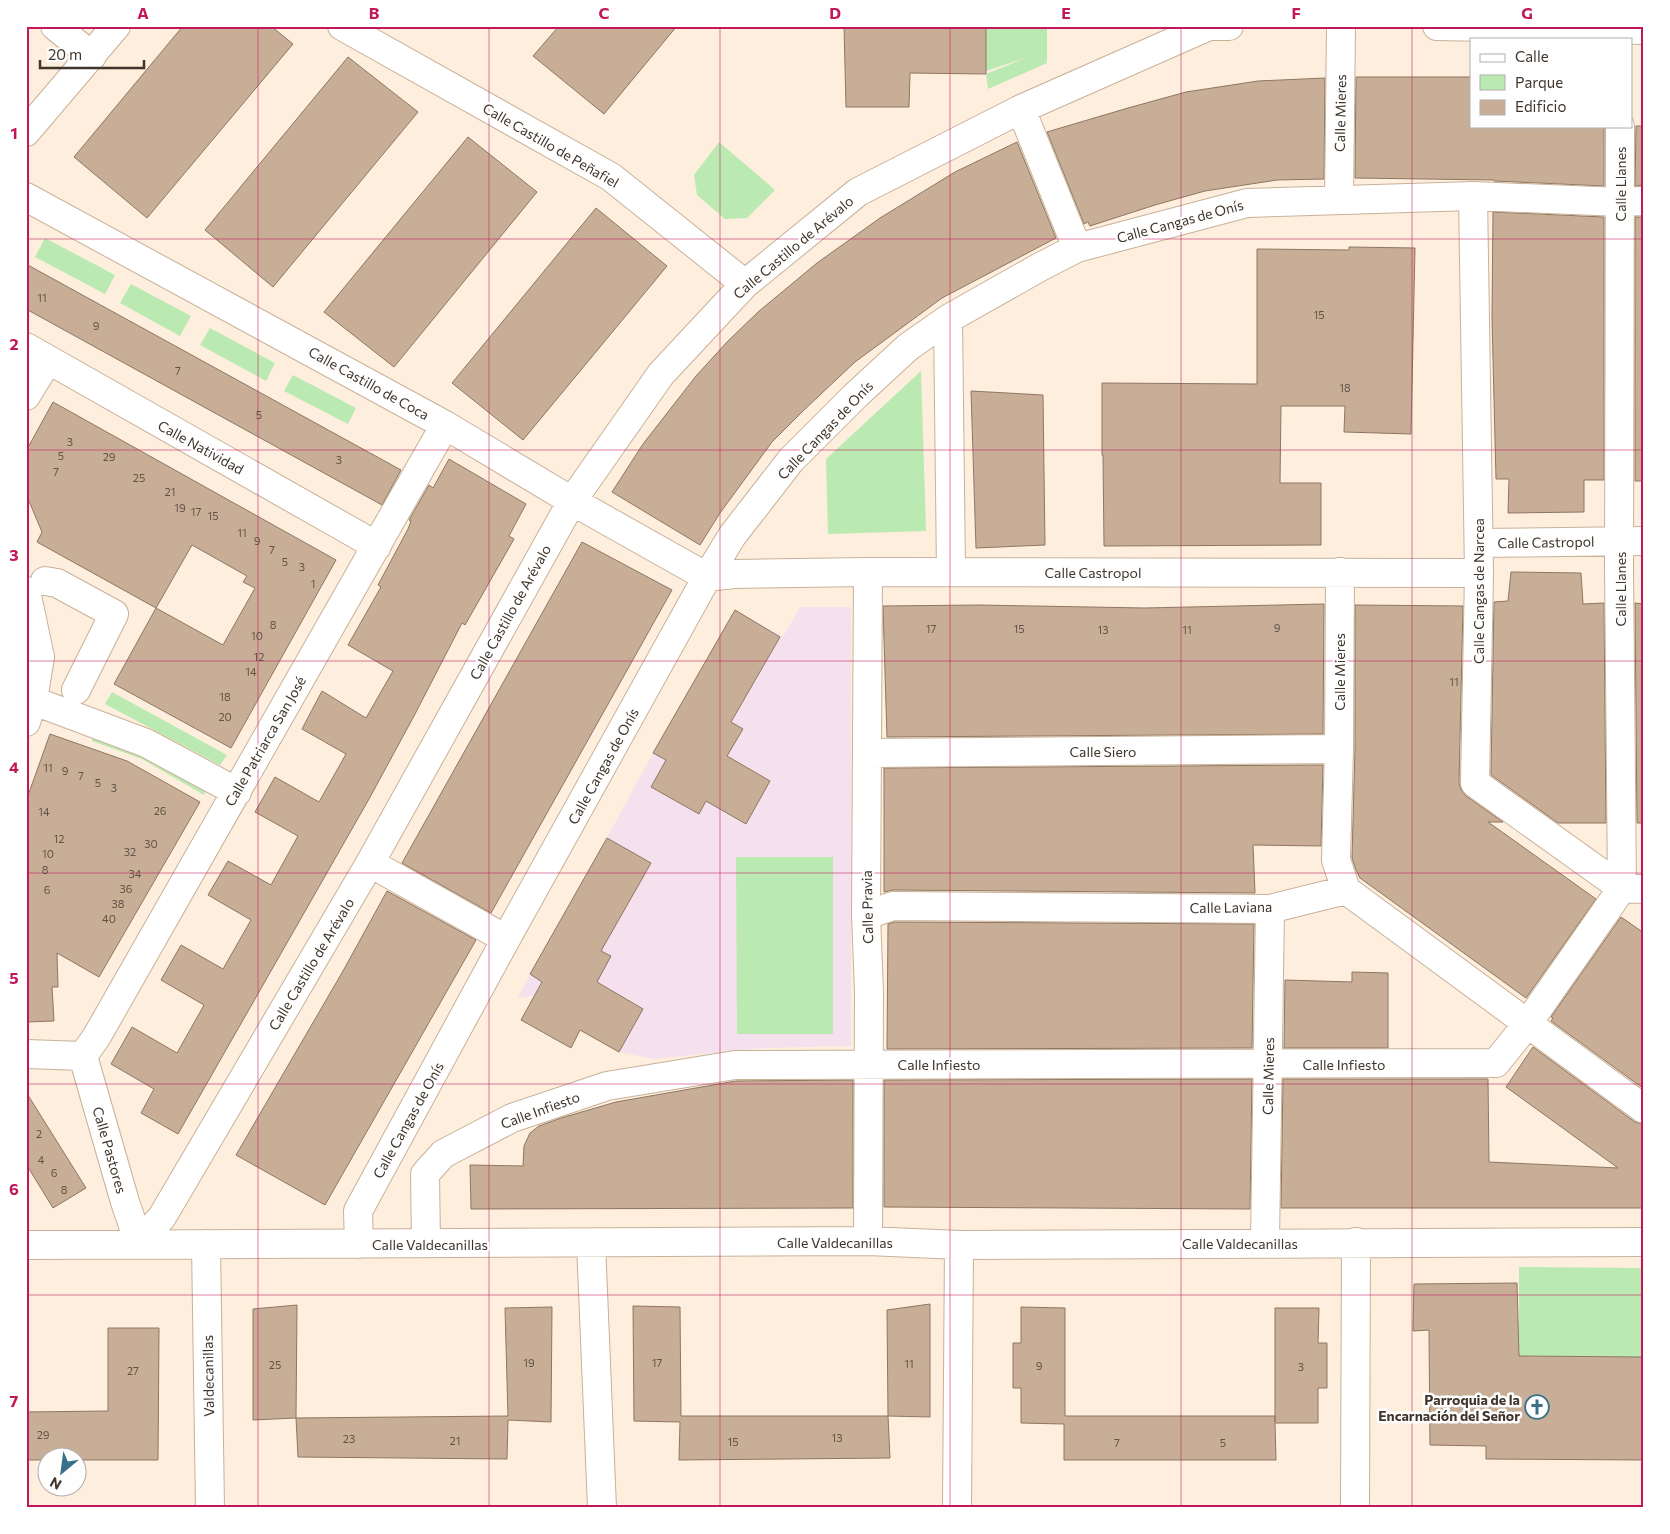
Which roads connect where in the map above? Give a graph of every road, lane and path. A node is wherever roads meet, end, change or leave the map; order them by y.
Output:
1 (55, 26) edge
2 (116, 26) edge
3 (342, 26) edge
4 (1209, 26) edge
5 (1229, 26) edge
6 (1341, 26) edge
7 (1437, 26) edge
8 (1629, 32) edge
9 (92, 56) junction
10 (1021, 109) junction
11 (1620, 128) edge
12 (26, 132) edge
13 (1473, 196) junction
14 (26, 197) edge
15 (1339, 200) junction
16 (1632, 201) edge
17 (1078, 248) junction
18 (745, 284) junction
19 (948, 319) junction
20 (37, 354) edge
21 (26, 396) edge
22 (445, 425) junction
23 (572, 501) junction
24 (1632, 541) edge
25 (1479, 543) junction
26 (376, 546) junction
27 (868, 572) junction
28 (951, 572) junction
29 (1340, 572) junction
30 (1479, 572) junction
31 (707, 577) junction
32 (36, 586) edge
33 (76, 690) dead end
34 (28, 706) edge
35 (1339, 749) junction
36 (867, 753) junction
37 (237, 792) junction
38 (370, 863) junction
39 (1633, 888) edge
40 (1346, 890) junction
41 (1270, 909) junction
42 (866, 915) junction
43 (506, 939) junction
44 (1528, 1022) junction
45 (26, 1054) edge
46 (83, 1056) junction
47 (868, 1064) junction
48 (1268, 1064) junction
49 (1644, 1108) edge
50 (868, 1241) junction
51 (1265, 1242) junction
52 (1356, 1242) junction
53 (1644, 1242) edge
54 (139, 1243) junction
55 (591, 1243) junction
56 (206, 1244) junction
57 (359, 1244) junction
58 (426, 1244) junction
59 (959, 1244) junction
60 (26, 1245) edge
61 (210, 1508) edge
62 (602, 1508) edge
63 (957, 1508) edge
64 (1354, 1508) edge

1 - 9 street
2 - 9 street
3 - 18 street, Calle Castillo de Peñafiel
4 - 5 street, Calle Castillo de Arévalo
4 - 10 street, Calle Castillo de Arévalo
6 - 15 street, Calle Mieres
7 - 8 street
9 - 12 street
10 - 17 street
10 - 18 street, Calle Castillo de Arévalo
11 - 16 street, Calle Llanes
13 - 15 street, Calle Cangas de Onís
13 - 16 street, Calle Cangas de Onís
13 - 25 street, Calle Cangas de Narcea
14 - 22 street, Calle Castillo de Coca
15 - 17 street, Calle Cangas de Onís
16 - 24 street, Calle Llanes
17 - 19 street, Calle Cangas de Onís
18 - 23 street, Calle Castillo de Arévalo
19 - 28 street
19 - 31 street, Calle Cangas de Onís
20 - 21 street
20 - 26 street, Calle Natividad
22 - 23 street, Calle Castillo de Coca
22 - 26 street, Calle Patriarca San José
23 - 31 street, Calle Castillo de Coca
23 - 38 street, Calle Castillo de Arévalo
24 - 25 street, Calle Castropol
24 - 39 street, Calle Llanes
25 - 30 street, Calle Cangas de Narcea
26 - 37 street, Calle Patriarca San José
27 - 28 street, Calle Castropol
27 - 31 street, Calle Castropol
27 - 36 street, Calle Pravia
28 - 29 street, Calle Castropol
29 - 30 street, Calle Castropol
29 - 35 street, Calle Mieres
30 - 39 street, Calle Cangas de Narcea
31 - 43 street, Calle Cangas de Onís
32 - 33 street
32 - 34 street
34 - 37 street
35 - 36 street, Calle Siero
35 - 40 street, Calle Mieres
36 - 42 street, Calle Pravia
37 - 46 street, Calle Patriarca San José
38 - 43 street
38 - 54 street, Calle Castillo de Arévalo
39 - 44 street
40 - 41 street, Calle Laviana
40 - 44 street
41 - 42 street, Calle Laviana
41 - 48 street, Calle Mieres
42 - 47 street, Calle Pravia
43 - 57 street, Calle Cangas de Onís
44 - 48 street, Calle Infiesto
44 - 49 street
45 - 46 street
46 - 54 street, Calle Pastores
47 - 48 street, Calle Infiesto
47 - 50 street, Calle Pravia
47 - 58 street, Calle Infiesto
48 - 51 street, Calle Mieres
50 - 55 street, Calle Valdecanillas
50 - 59 street, Calle Valdecanillas
51 - 52 street, Calle Valdecanillas
51 - 59 street, Calle Valdecanillas
52 - 53 street, Calle Valdecanillas
52 - 64 street
54 - 56 street, Calle Valdecanillas
54 - 60 street, Calle Valdecanillas
55 - 58 street, Calle Valdecanillas
55 - 62 street
56 - 57 street, Calle Valdecanillas
56 - 61 street, Valdecanillas
57 - 58 street, Calle Valdecanillas
59 - 63 street

